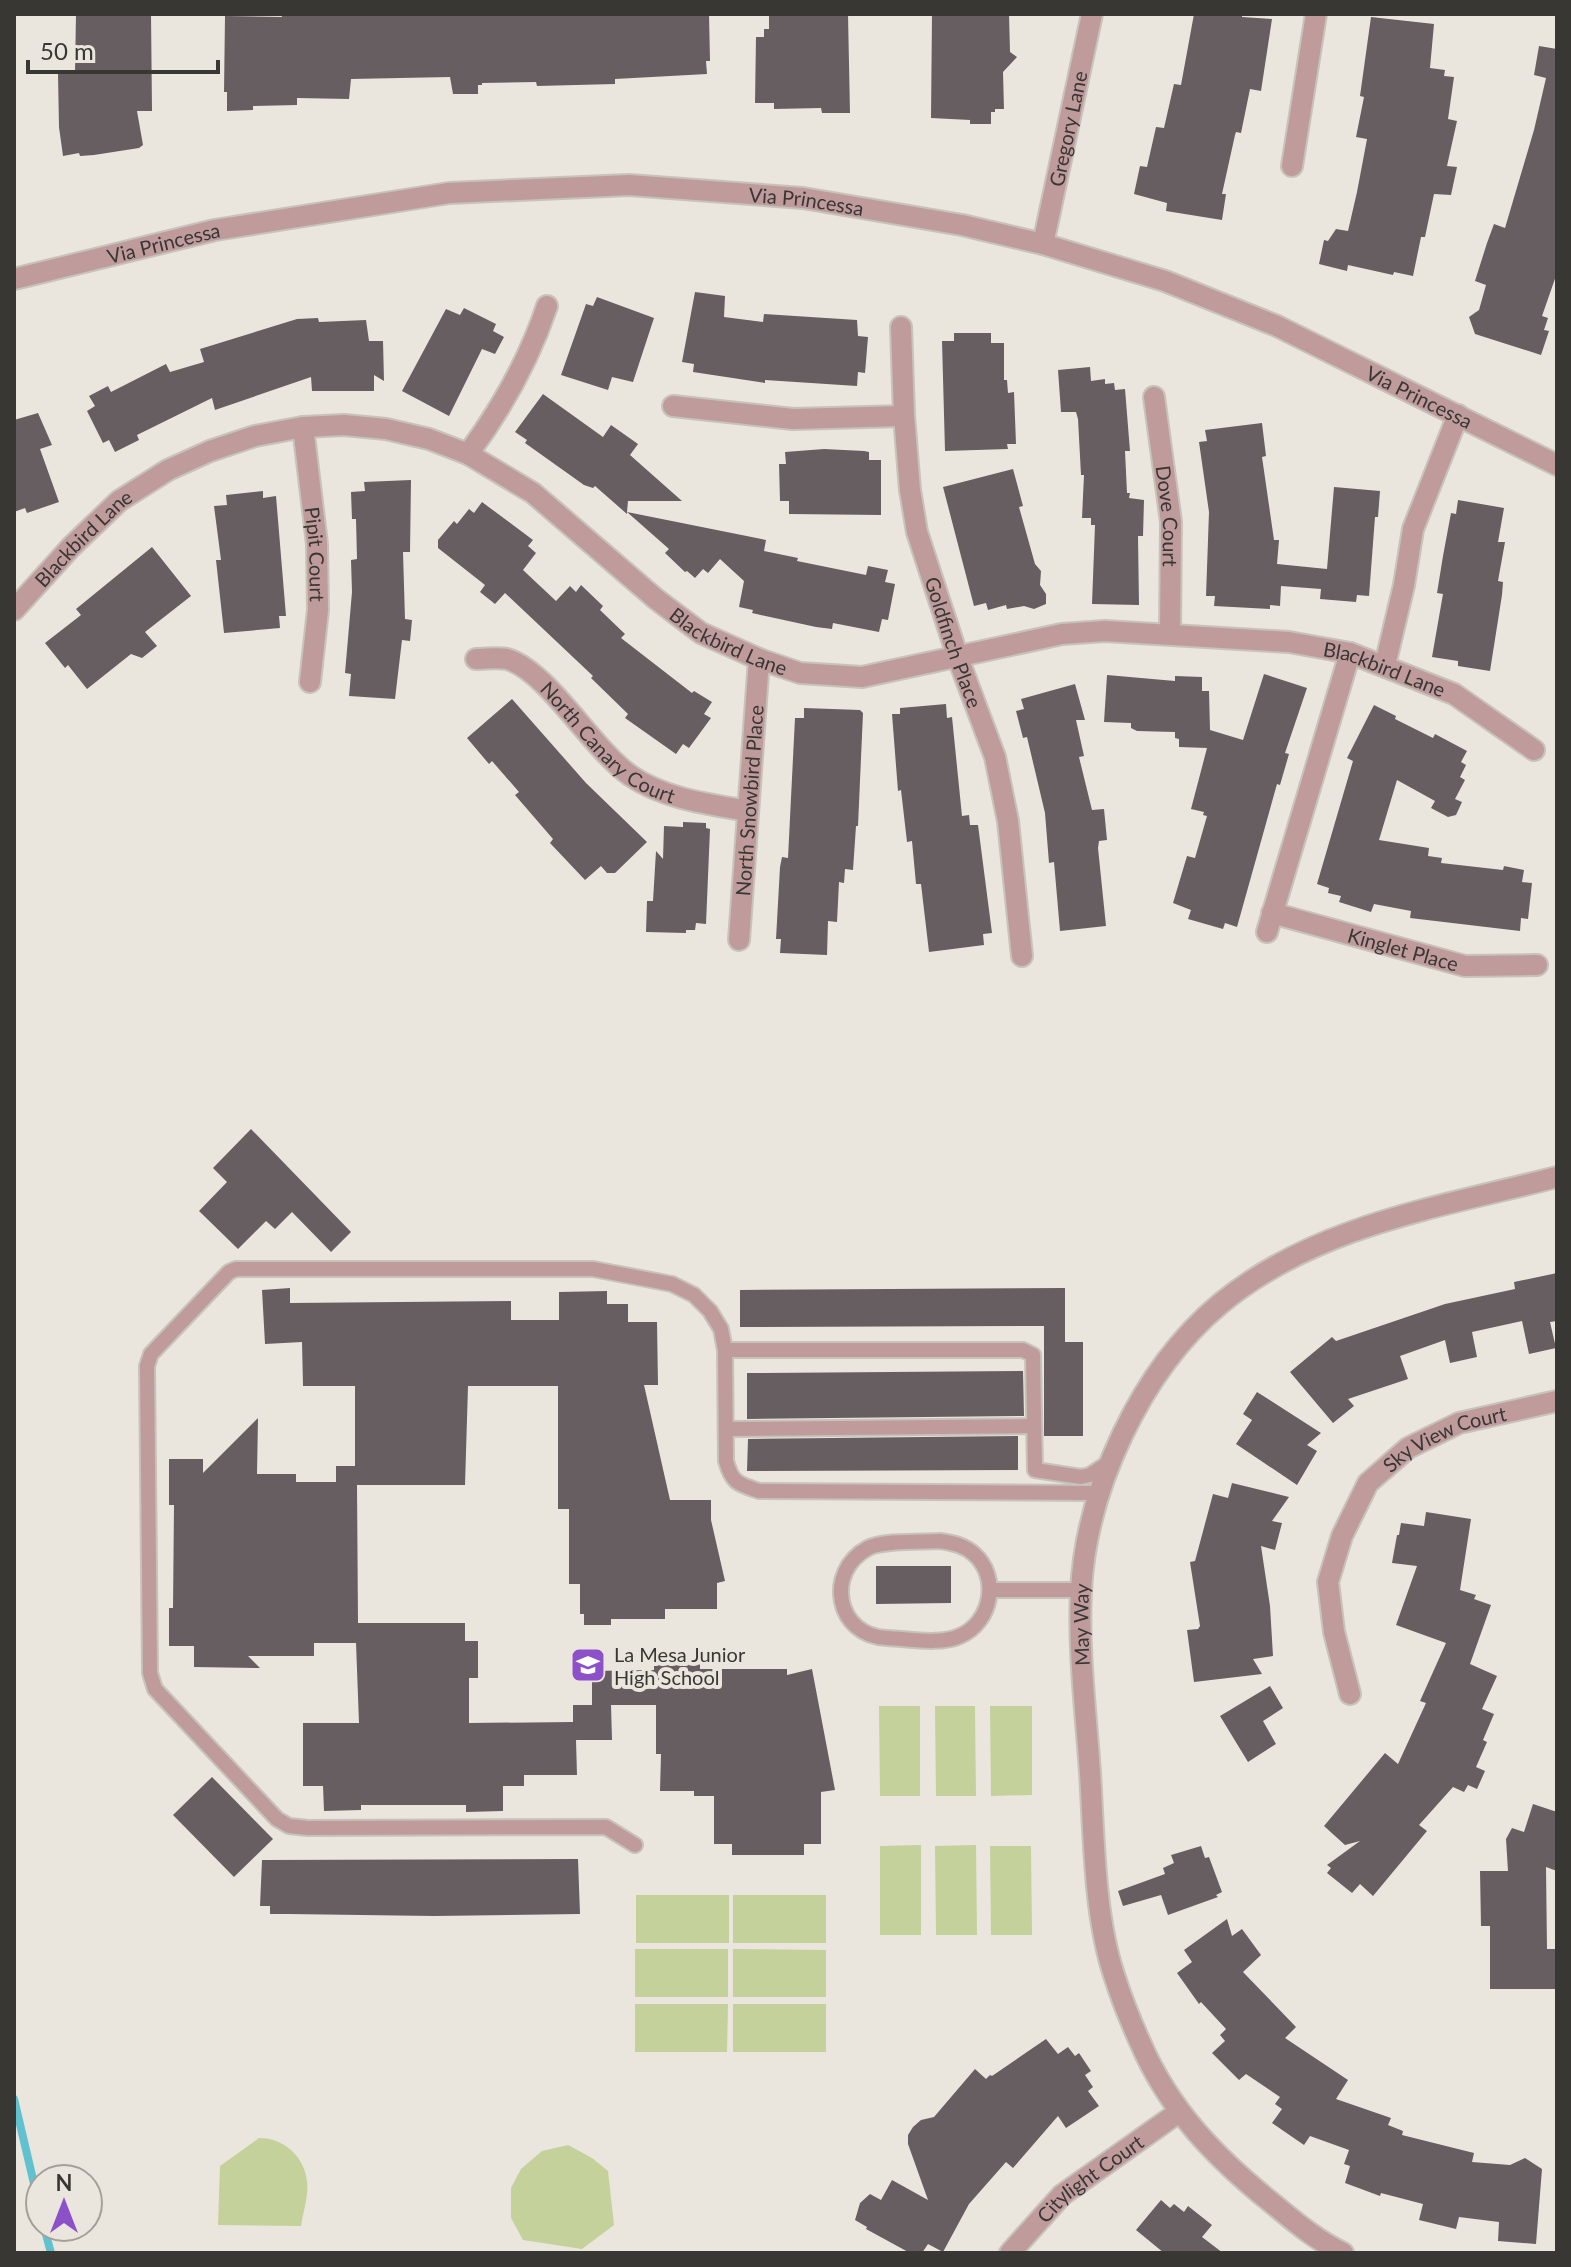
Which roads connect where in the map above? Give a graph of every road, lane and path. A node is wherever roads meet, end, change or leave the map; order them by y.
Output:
1 (1092, 14) edge
2 (1316, 14) edge
3 (1292, 166) dead end
4 (1043, 244) junction
5 (14, 279) edge
6 (547, 306) dead end
7 (901, 327) dead end
8 (1154, 397) dead end
9 (673, 406) dead end
10 (1458, 415) junction
11 (904, 416) junction
12 (303, 427) junction
13 (468, 454) junction
14 (1557, 465) edge
15 (14, 610) edge
16 (1170, 634) junction
17 (1350, 653) junction
18 (958, 658) junction
19 (476, 659) dead end
20 (759, 659) junction
21 (1385, 665) junction
22 (310, 682) dead end
23 (1534, 750) dead end
24 (748, 811) junction
25 (739, 940) dead end
26 (1022, 956) dead end
27 (1537, 965) dead end
28 (1557, 1177) edge
29 (725, 1350) junction
30 (1557, 1401) edge
31 (1033, 1426) junction
32 (726, 1429) junction
33 (1111, 1461) junction
34 (1099, 1493) junction
35 (990, 1590) junction
36 (1081, 1590) junction
37 (1350, 1694) dead end
38 (635, 1845) dead end
39 (1179, 2112) junction
40 (1010, 2253) edge
41 (1343, 2253) edge

1 - 4 street, Gregory Lane
2 - 3 street
4 - 5 street, Via Princessa
4 - 10 street, Via Princessa
6 - 13 street
7 - 11 street, Goldfinch Place
8 - 16 street, Dove Court
9 - 11 street
10 - 14 street, Via Princessa
10 - 21 street
11 - 18 street, Goldfinch Place
12 - 13 street, Blackbird Lane
12 - 15 street, Blackbird Lane
12 - 22 street, Pipit Court
13 - 20 street, Blackbird Lane
16 - 17 street, Blackbird Lane
16 - 18 street, Blackbird Lane
17 - 21 street, Blackbird Lane
17 - 27 street, Kinglet Place
18 - 20 street, Blackbird Lane
18 - 26 street, Goldfinch Place
19 - 24 street, North Canary Court
20 - 24 street, North Snowbird Place
21 - 23 street, Blackbird Lane
24 - 25 street, North Snowbird Place
28 - 33 street, May Way
29 - 31 lane
29 - 32 lane
29 - 38 lane
30 - 37 street, Sky View Court
31 - 32 lane
31 - 33 lane
32 - 34 lane
33 - 34 street, May Way
34 - 36 street, May Way
35 - 35 lane
35 - 36 lane
36 - 39 street, May Way
39 - 40 street, Citylight Court
39 - 41 street, May Way

